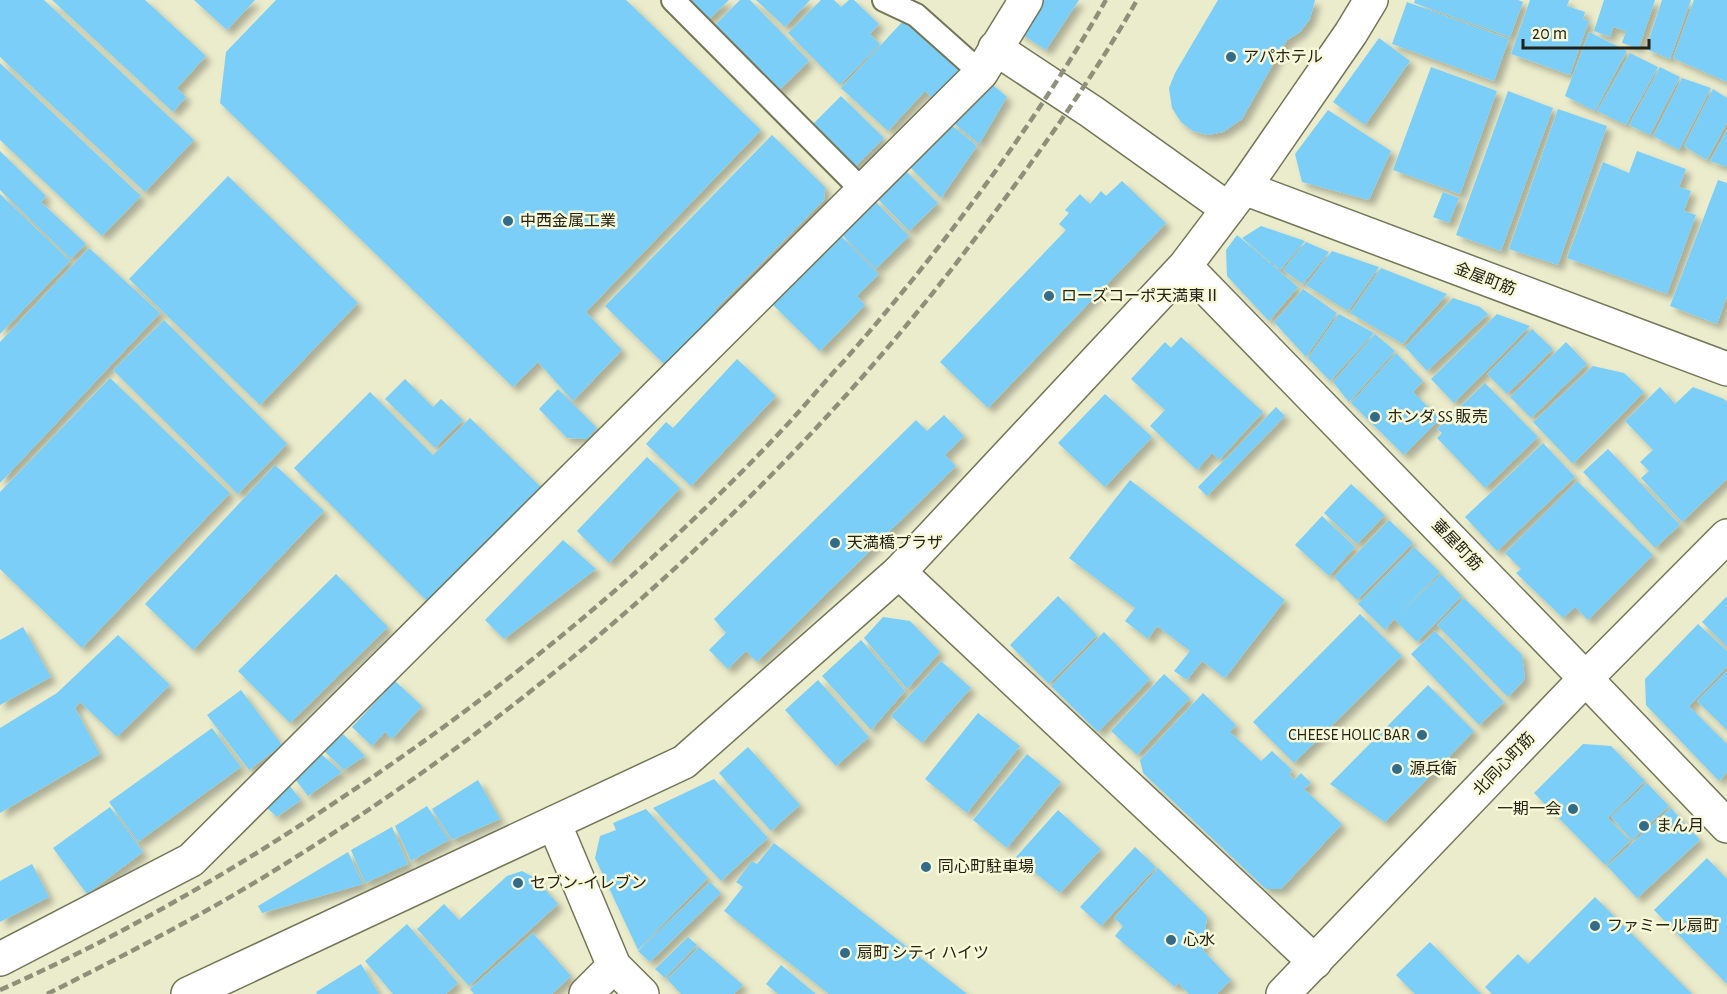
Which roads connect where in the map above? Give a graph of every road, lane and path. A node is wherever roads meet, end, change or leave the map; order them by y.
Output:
1 (673, 0) edge
2 (884, 0) edge
3 (1026, 0) edge
4 (1371, 0) edge
5 (988, 61) junction
6 (862, 190) junction
7 (1236, 199) junction
8 (1185, 266) junction
9 (1727, 369) edge
10 (1727, 536) edge
11 (899, 572) junction
12 (1585, 679) junction
13 (554, 823) junction
14 (1727, 826) edge
15 (0, 959) edge
16 (1315, 962) junction
17 (614, 966) junction
18 (188, 994) edge
19 (586, 994) edge
20 (642, 994) edge
21 (1283, 994) edge

1 - 6 lane
2 - 5 lane
3 - 5 street
4 - 7 street
5 - 6 street
5 - 7 street, 金屋町筋
6 - 15 street
7 - 8 street
7 - 9 street, 金屋町筋
8 - 11 street
8 - 12 street, 壷屋町筋
10 - 12 street, 北同心町筋
11 - 13 street
11 - 16 street
12 - 14 street, 壷屋町筋
12 - 16 street, 北同心町筋
13 - 17 street
13 - 18 street
16 - 21 street, 北同心町筋
17 - 19 street
17 - 20 street

